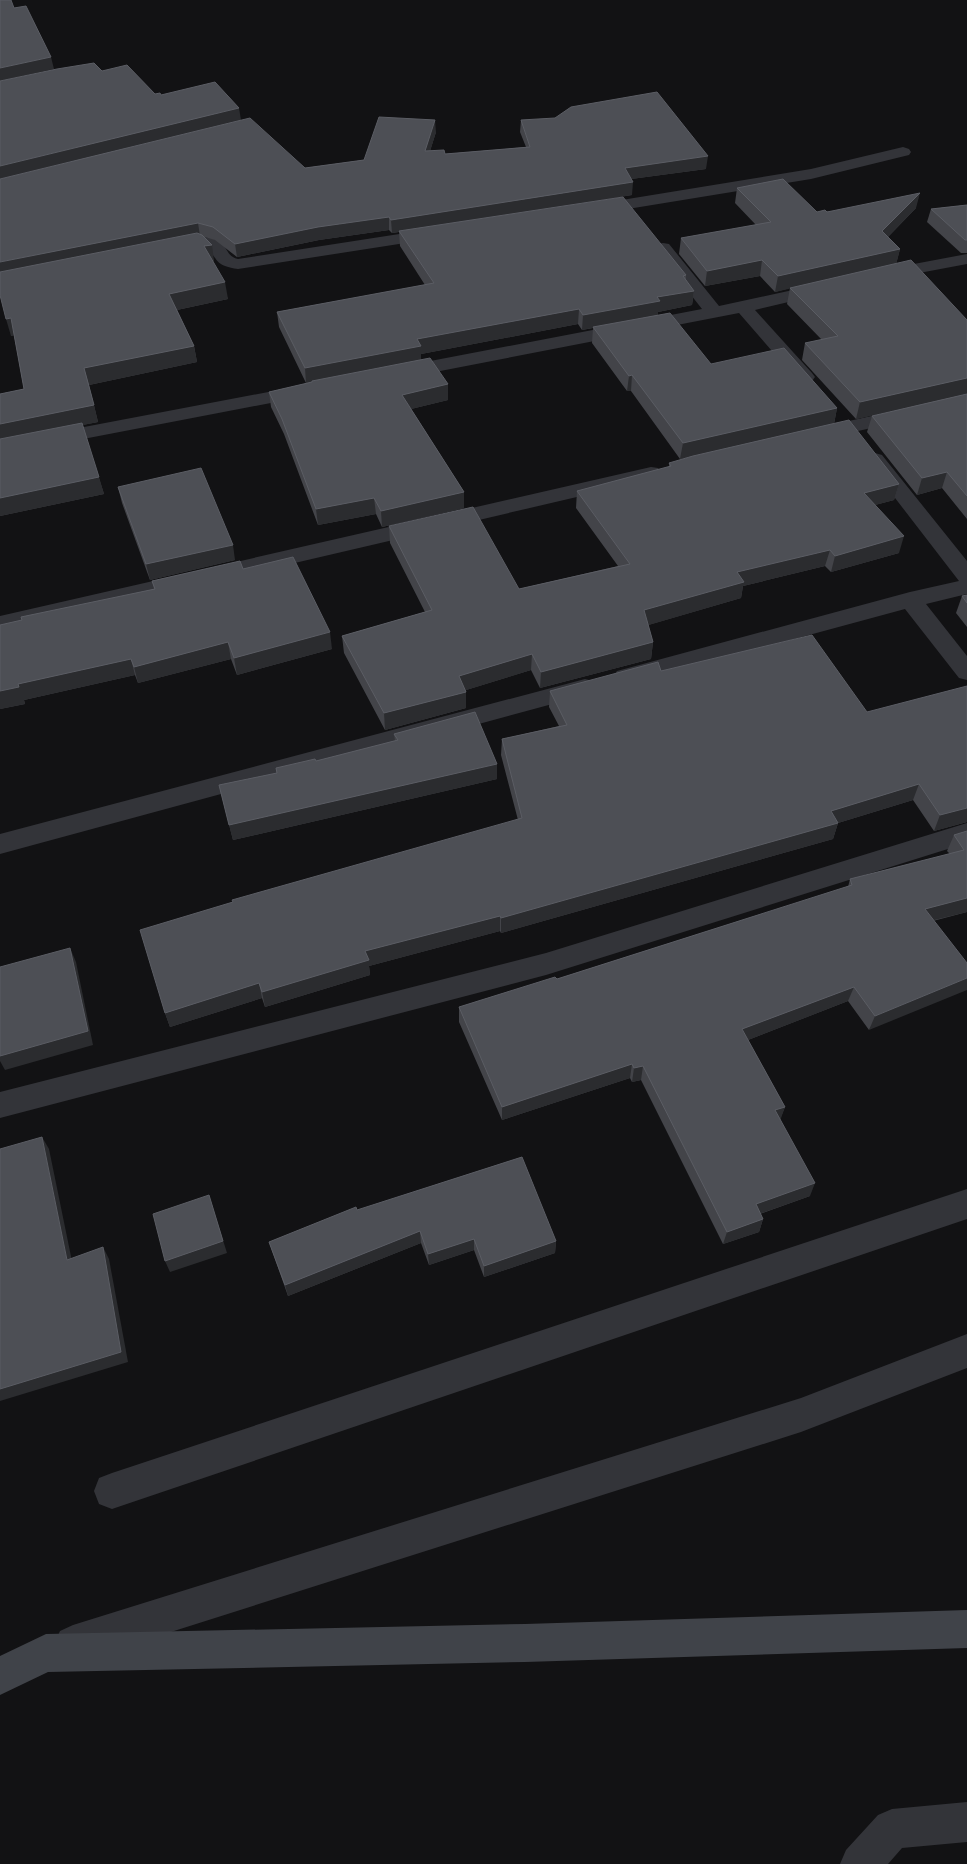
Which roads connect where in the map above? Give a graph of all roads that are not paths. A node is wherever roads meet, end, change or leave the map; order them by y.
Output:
1 (903, 152) dead end
2 (627, 204) junction
3 (579, 212) edge
4 (640, 220) edge
5 (452, 231) edge
6 (652, 235) edge
7 (162, 250) edge
8 (967, 259) edge
9 (864, 279) edge
10 (846, 283) edge
11 (743, 307) junction
12 (715, 313) junction
13 (382, 376) edge
14 (323, 388) edge
15 (818, 392) edge
16 (967, 400) edge
17 (844, 420) junction
18 (802, 438) edge
19 (0, 449) edge
20 (667, 469) edge
21 (967, 576) edge
22 (967, 588) edge
23 (910, 600) junction
24 (0, 624) edge
25 (967, 672) edge
26 (967, 833) edge
27 (0, 844) edge
28 (0, 1105) edge
29 (967, 1204) edge
30 (967, 1351) edge
31 (112, 1490) dead end
32 (967, 1629) edge
33 (46, 1653) junction
34 (0, 1676) edge
35 (967, 1822) edge
36 (860, 1864) edge

1 - 2 street
2 - 3 street
2 - 4 street
5 - 7 street
6 - 12 street
8 - 9 street
10 - 11 street
11 - 12 street
11 - 15 street
12 - 13 street
14 - 19 street
16 - 17 street
17 - 18 street
17 - 21 street
20 - 24 street
22 - 23 street
23 - 25 street
23 - 27 street
26 - 28 street
29 - 31 street
30 - 33 street
32 - 33 main road
33 - 34 main road
35 - 36 street

